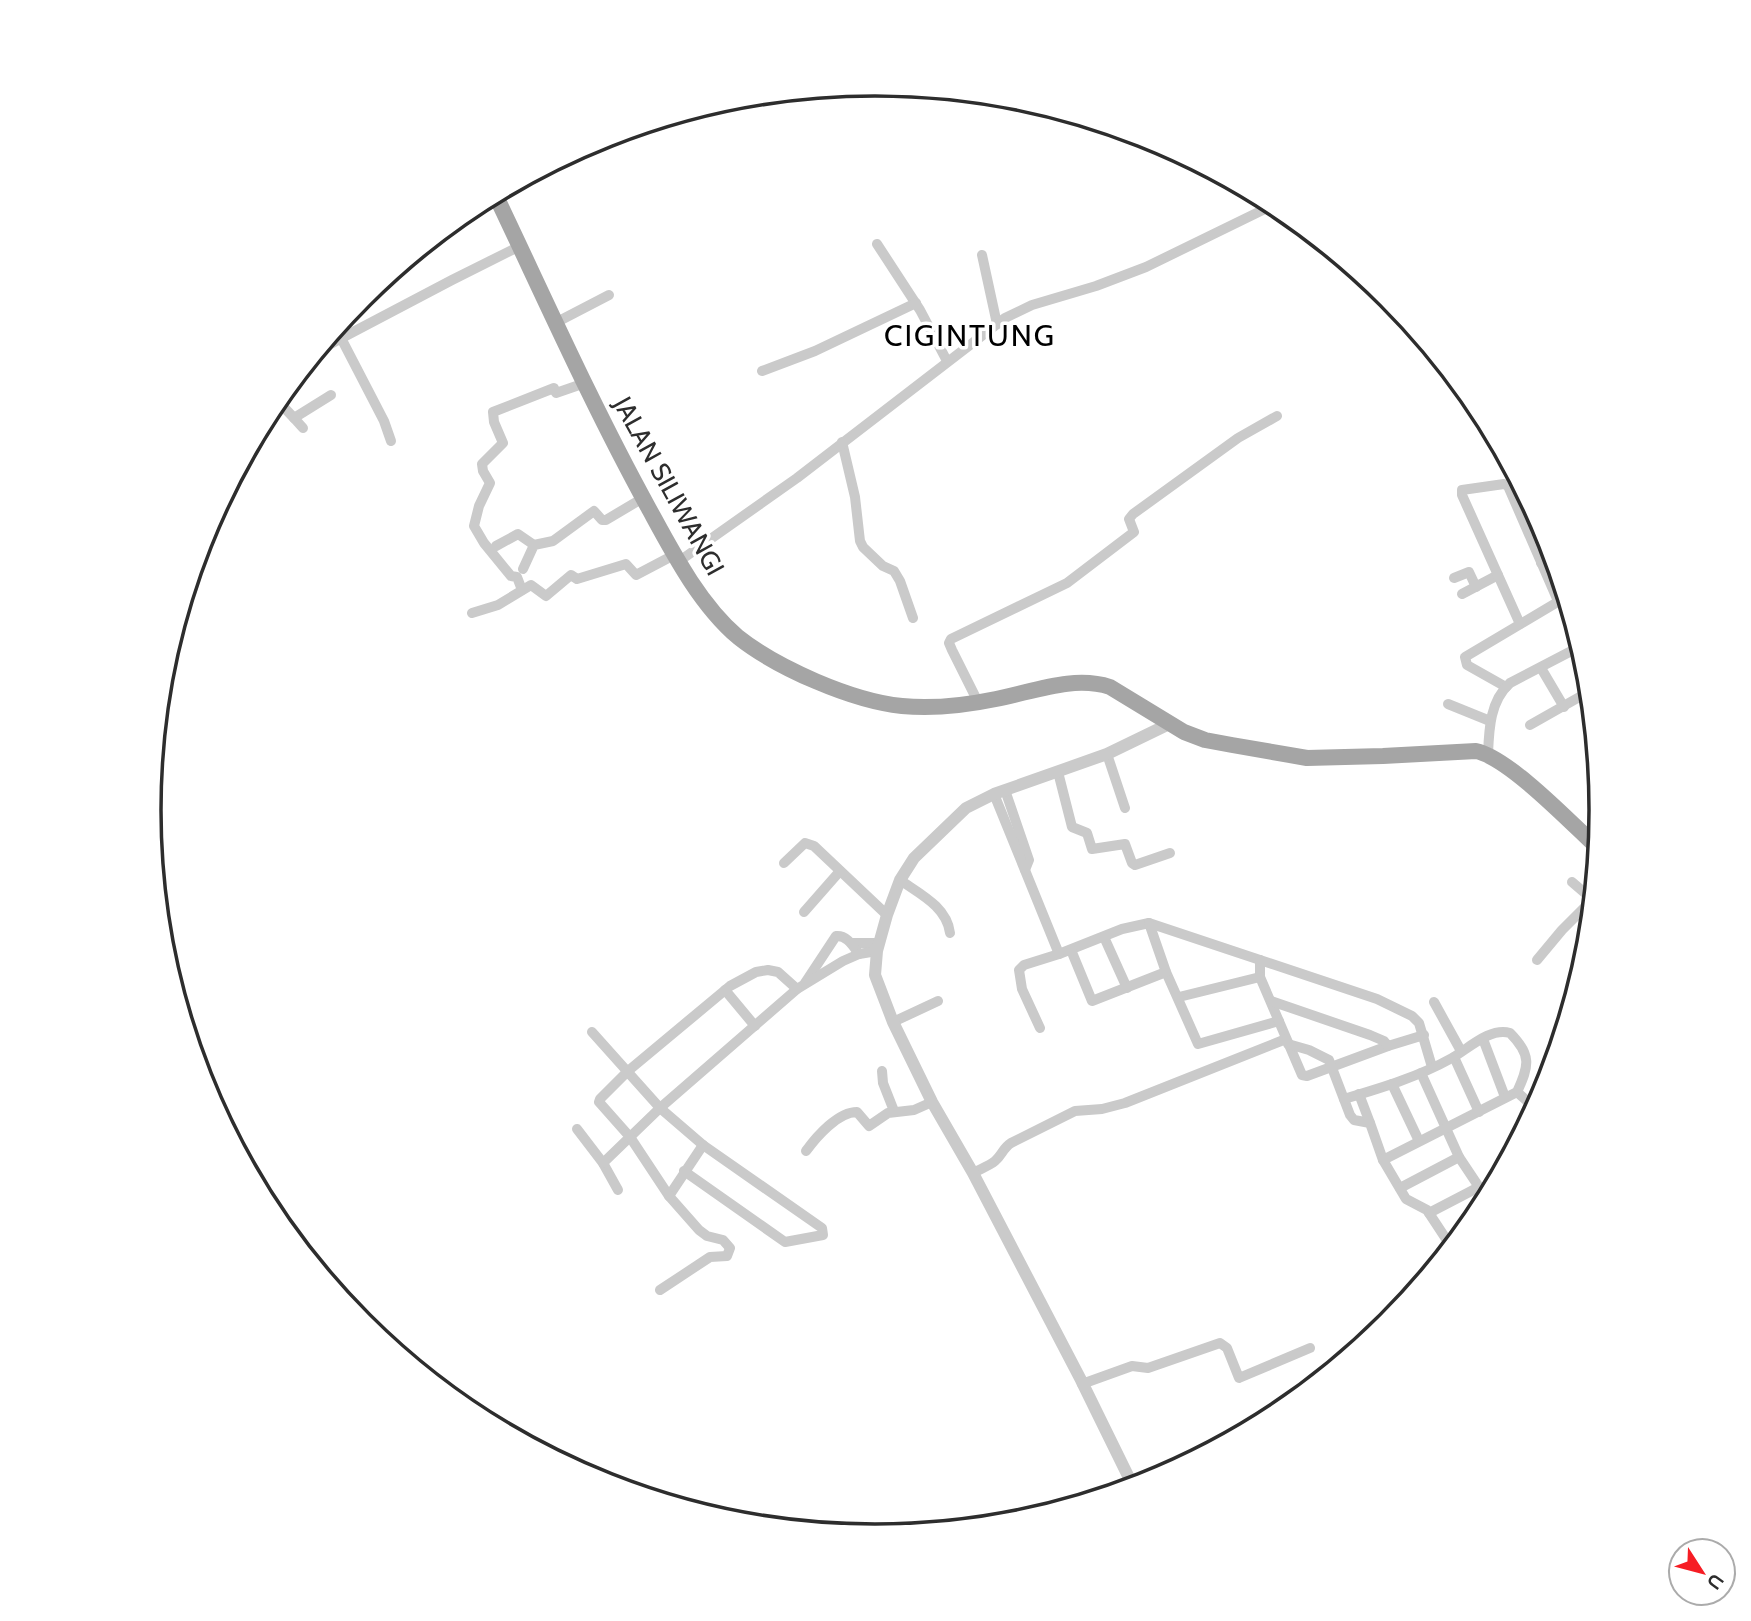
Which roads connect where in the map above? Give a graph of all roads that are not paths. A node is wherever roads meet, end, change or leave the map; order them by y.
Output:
1 (500, 204) edge
2 (1262, 210) edge
3 (877, 244) dead end
4 (520, 246) junction
5 (982, 255) dead end
6 (609, 295) dead end
7 (916, 303) junction
8 (556, 322) junction
9 (997, 324) junction
10 (341, 338) joint
11 (947, 361) junction
12 (762, 371) dead end
13 (585, 383) junction
14 (331, 395) dead end
15 (286, 409) edge
16 (1277, 416) dead end
17 (294, 418) junction
18 (303, 428) dead end
19 (391, 441) dead end
20 (842, 442) junction
21 (643, 498) junction
22 (534, 545) junction
23 (496, 546) dead end
24 (676, 558) junction
25 (1545, 562) edge
26 (1541, 563) junction
27 (523, 569) dead end
28 (1498, 575) junction
29 (1454, 578) dead end
30 (1552, 583) edge
31 (1476, 587) junction
32 (522, 590) junction
33 (1462, 594) dead end
34 (1558, 601) edge
35 (472, 613) dead end
36 (913, 618) dead end
37 (1520, 624) junction
38 (1571, 651) edge
39 (1541, 668) junction
40 (1506, 687) junction
41 (1580, 697) edge
42 (978, 702) junction
43 (1448, 704) dead end
44 (1564, 707) junction
45 (1490, 721) junction
46 (1169, 724) junction
47 (1530, 726) dead end
48 (1107, 754) junction
49 (1488, 754) junction
50 (1058, 772) junction
51 (1000, 792) junction
52 (1125, 808) dead end
53 (1589, 839) edge
54 (1170, 853) dead end
55 (784, 863) dead end
56 (840, 871) junction
57 (900, 880) junction
58 (1572, 882) dead end
59 (1585, 893) edge
60 (1583, 911) edge
61 (804, 912) dead end
62 (887, 915) junction
63 (1149, 923) junction
64 (950, 933) dead end
65 (1104, 937) junction
66 (852, 943) junction
67 (878, 947) junction
68 (1065, 952) junction
69 (859, 954) junction
70 (1260, 960) junction
71 (1537, 960) dead end
72 (1166, 972) junction
73 (1260, 977) junction
74 (801, 986) junction
75 (1127, 988) junction
76 (725, 990) junction
77 (1178, 997) junction
78 (938, 1001) dead end
79 (1271, 1001) junction
80 (1434, 1002) dead end
81 (1279, 1021) junction
82 (893, 1023) junction
83 (755, 1026) junction
84 (1040, 1028) dead end
85 (592, 1032) dead end
86 (1424, 1035) junction
87 (1483, 1039) junction
88 (1287, 1041) junction
89 (1388, 1046) junction
90 (1457, 1054) junction
91 (1331, 1066) junction
92 (1433, 1067) junction
93 (628, 1071) junction
94 (883, 1071) dead end
95 (1421, 1073) junction
96 (1392, 1084) junction
97 (1517, 1091) junction
98 (1359, 1094) junction
99 (1505, 1097) junction
100 (1344, 1099) junction
101 (1527, 1101) edge
102 (932, 1102) junction
103 (660, 1108) junction
104 (894, 1111) junction
105 (1479, 1112) junction
106 (1370, 1123) junction
107 (1446, 1128) junction
108 (577, 1129) dead end
109 (630, 1137) junction
110 (1419, 1142) junction
111 (703, 1145) junction
112 (806, 1151) dead end
113 (1459, 1157) junction
114 (1382, 1160) junction
115 (603, 1163) junction
116 (684, 1171) junction
117 (973, 1173) junction
118 (1479, 1187) joint
119 (1400, 1188) junction
120 (618, 1190) dead end
121 (669, 1196) junction
122 (1429, 1213) junction
123 (706, 1236) junction
124 (1446, 1239) edge
125 (713, 1257) junction
126 (660, 1290) dead end
127 (1310, 1348) dead end
128 (1082, 1384) junction
129 (1129, 1478) edge

1 - 4 main road, JALAN SILIWANGI
2 - 9 street
3 - 7 street
4 - 8 main road, JALAN SILIWANGI
4 - 10 street
5 - 9 street
6 - 8 street
7 - 11 street
7 - 12 street
8 - 13 main road, JALAN SILIWANGI
9 - 11 street
10 - 19 street
11 - 20 street
13 - 21 main road, JALAN SILIWANGI
13 - 32 street
14 - 17 street
15 - 17 street
16 - 42 street
17 - 18 street
20 - 24 street
20 - 36 street
21 - 22 street
21 - 24 main road, JALAN SILIWANGI
22 - 23 street
22 - 27 street
24 - 32 street
24 - 42 main road, JALAN SILIWANGI
25 - 26 street
26 - 28 street
26 - 30 street
28 - 31 street
28 - 37 street
29 - 31 street
31 - 33 street
32 - 35 street
34 - 37 street
37 - 40 street
38 - 39 street
39 - 40 street
39 - 44 street
40 - 45 street
41 - 44 street
42 - 46 main road, JALAN SILIWANGI
43 - 45 street
44 - 47 street
45 - 49 street
46 - 48 street
46 - 49 main road, JALAN SILIWANGI
48 - 50 street
48 - 52 street
49 - 53 main road
50 - 51 street
50 - 54 street
51 - 57 street
51 - 68 street
55 - 56 street
56 - 61 street
56 - 62 street
57 - 62 street
57 - 64 street
58 - 59 street
60 - 71 street
62 - 67 street
63 - 65 street
63 - 70 street
63 - 72 street
65 - 68 street
65 - 75 street
66 - 67 street
66 - 69 street
66 - 74 street
67 - 69 street
67 - 82 street
68 - 75 street
68 - 84 street
69 - 74 street
70 - 73 street
70 - 86 street
72 - 75 street
72 - 77 street
73 - 77 street
73 - 79 street
74 - 76 street
74 - 83 street
76 - 83 street
76 - 93 street
77 - 81 street
78 - 82 street
79 - 81 street
79 - 89 street
80 - 90 street
81 - 88 street
82 - 102 street
83 - 103 street
85 - 93 street
86 - 89 street
86 - 92 street
87 - 90 street
87 - 97 street
87 - 99 street
88 - 91 street
88 - 91 street
88 - 117 street
89 - 91 street
90 - 92 street
90 - 105 street
91 - 100 street
92 - 95 street
93 - 103 street
93 - 109 street
94 - 104 street
95 - 96 street
95 - 107 street
96 - 98 street
96 - 110 street
97 - 99 street
97 - 101 street
98 - 100 street
98 - 106 street
99 - 105 street
100 - 106 street
102 - 104 street
102 - 117 street
103 - 109 street
103 - 111 street
104 - 112 street
105 - 107 street
106 - 114 street
107 - 110 street
107 - 113 street
108 - 115 street
109 - 115 street
109 - 121 street
110 - 114 street
111 - 116 street
111 - 116 street
113 - 118 street
113 - 119 street
114 - 119 street
115 - 120 street
116 - 121 street
117 - 128 street
118 - 122 street
119 - 122 street
121 - 123 street
122 - 124 street
123 - 125 street
123 - 125 street
125 - 126 street
127 - 128 street
128 - 129 street

